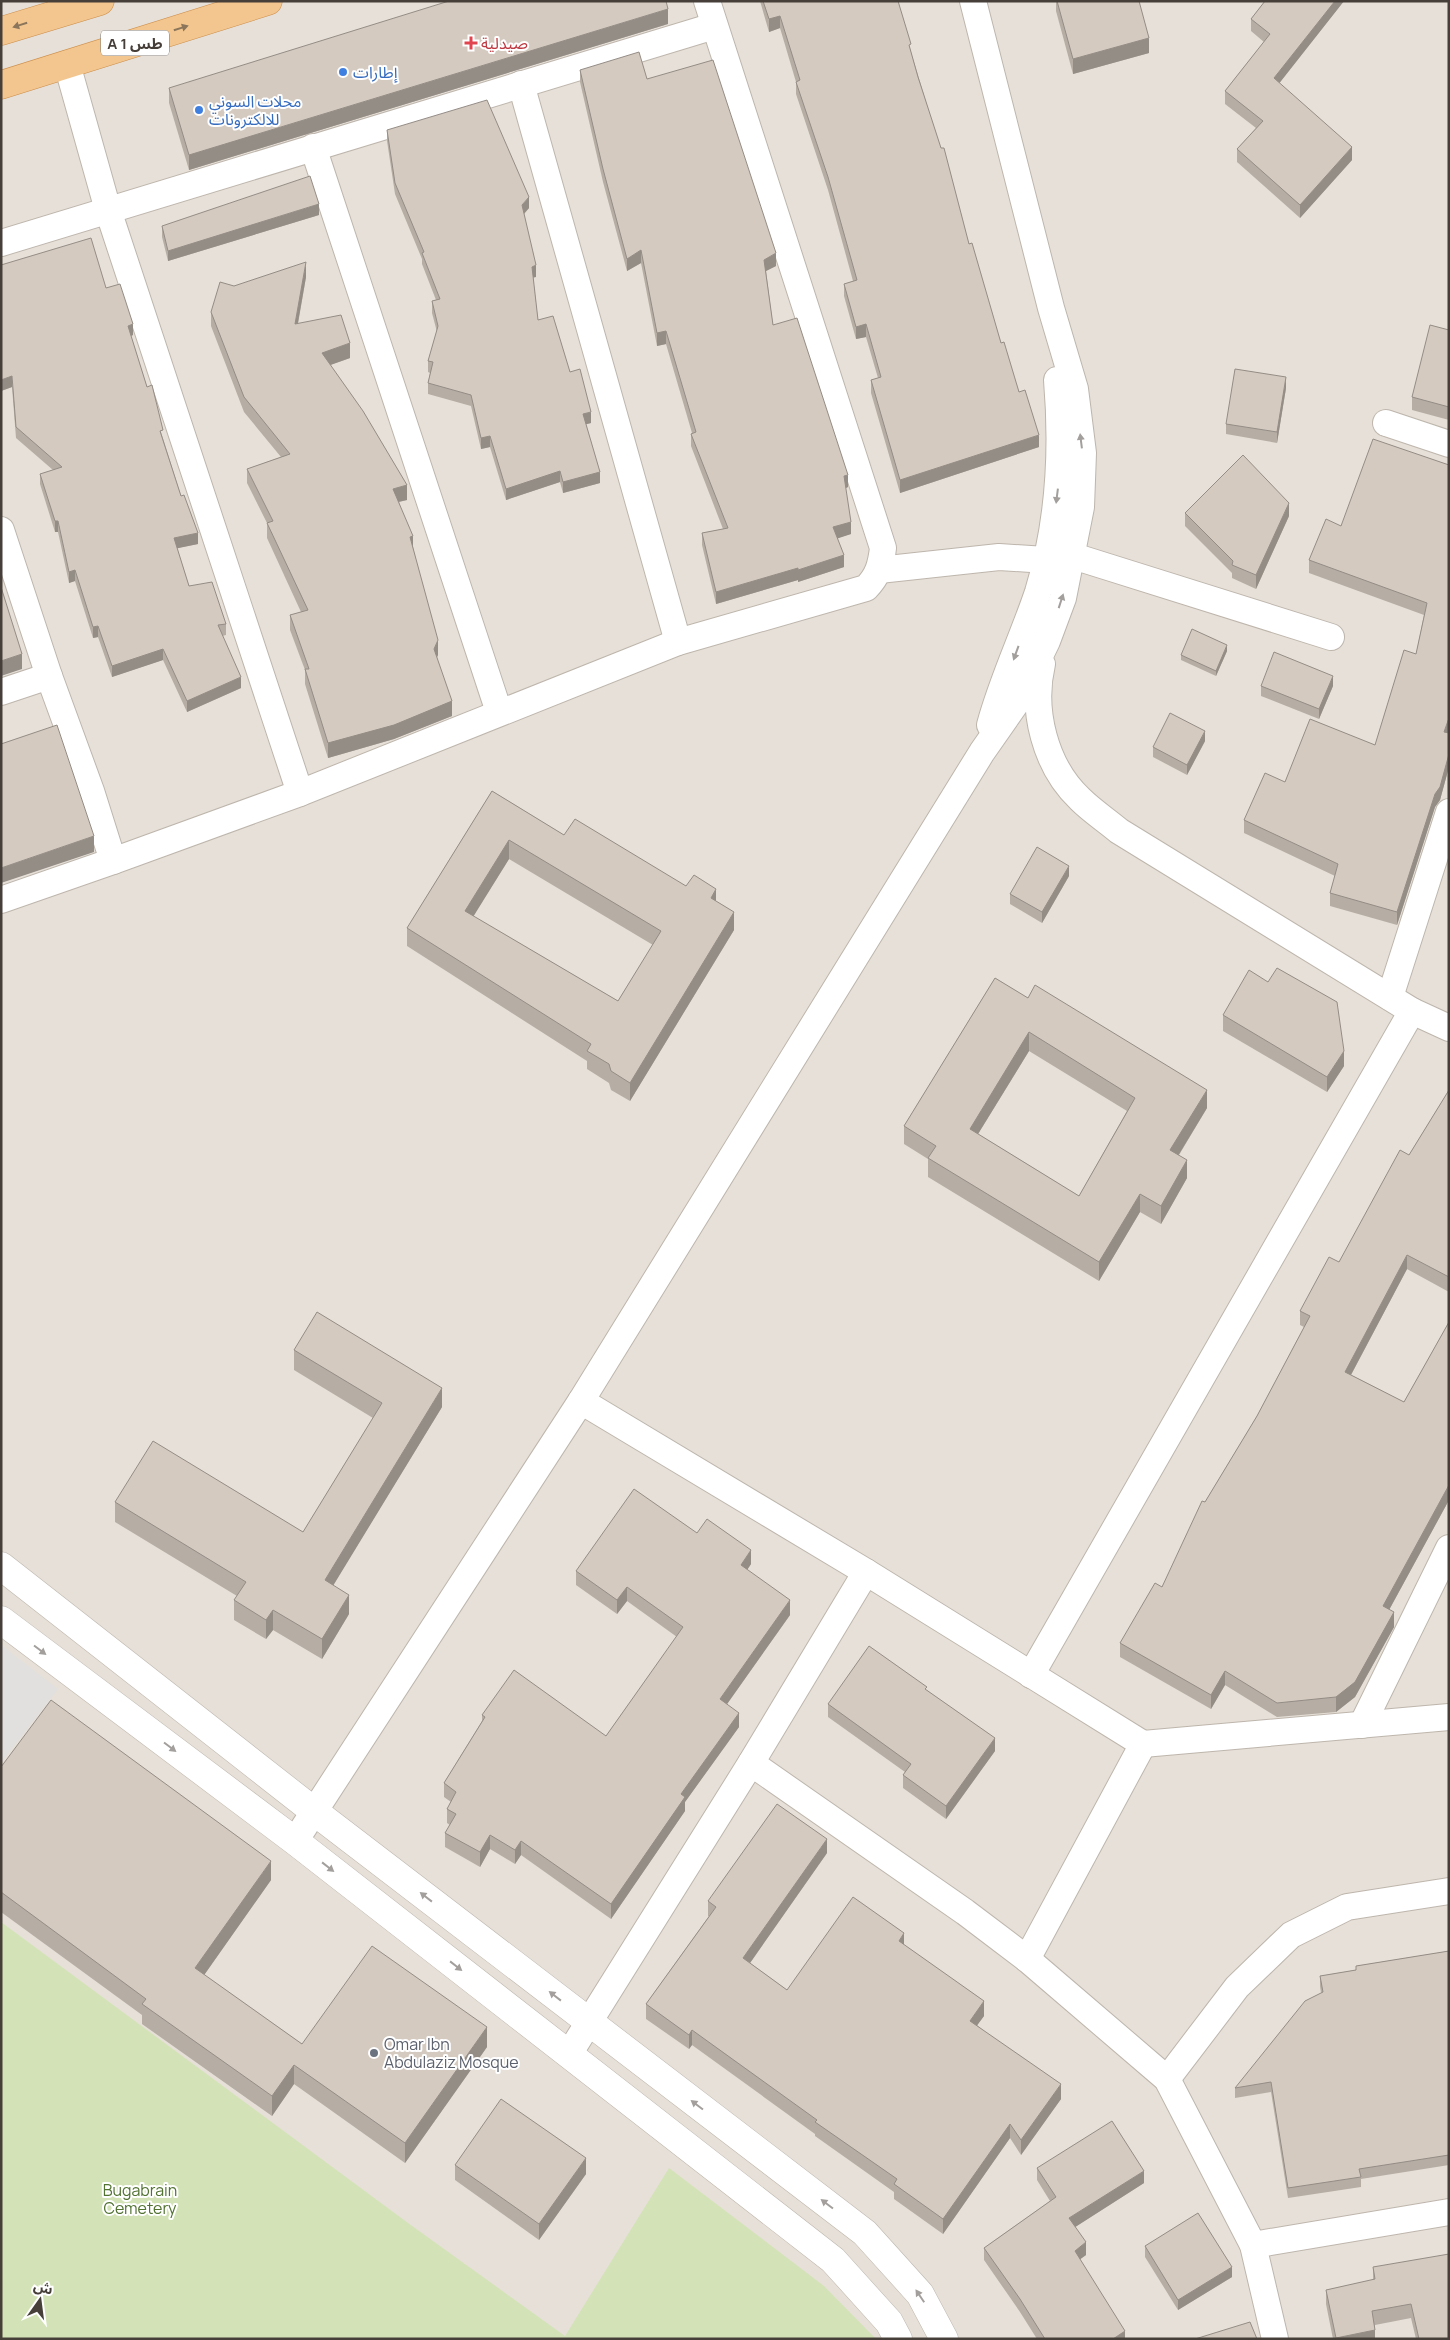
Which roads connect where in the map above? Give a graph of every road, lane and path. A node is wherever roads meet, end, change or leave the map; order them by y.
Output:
1 (100, 1) edge
2 (268, 1) edge
3 (707, 1) edge
4 (974, 1) edge
5 (45, 9) edge
6 (714, 26) junction
7 (1, 31) edge
8 (67, 64) junction
9 (521, 84) junction
10 (1, 85) edge
11 (313, 147) junction
12 (108, 210) junction
13 (1, 243) edge
14 (1052, 308) junction
15 (1386, 423) dead end
16 (1449, 444) edge
17 (1, 530) edge
18 (1073, 556) junction
19 (1046, 560) junction
20 (879, 570) junction
21 (1331, 637) dead end
22 (1047, 641) junction
23 (678, 642) junction
24 (49, 676) junction
25 (1, 692) edge
26 (500, 712) junction
27 (982, 752) junction
28 (300, 793) junction
29 (1449, 812) edge
30 (113, 861) junction
31 (1, 900) edge
32 (1390, 998) junction
33 (1412, 1012) junction
34 (1449, 1028) edge
35 (581, 1401) junction
36 (1449, 1548) edge
37 (1, 1566) edge
38 (866, 1572) junction
39 (1, 1620) edge
40 (1031, 1675) junction
41 (1449, 1717) edge
42 (1362, 1725) junction
43 (1143, 1744) junction
44 (751, 1763) junction
45 (315, 1812) junction
46 (295, 1841) junction
47 (1449, 1892) edge
48 (1027, 1959) junction
49 (589, 2022) junction
50 (569, 2054) junction
51 (1167, 2080) junction
52 (1449, 2212) edge
53 (1253, 2245) junction
54 (898, 2339) edge
55 (944, 2339) edge
56 (1275, 2339) edge

1 - 5 highway
8 -> 2 highway, A 1 طس
3 - 6 street
4 - 14 street
5 -> 7 highway
6 - 9 street
6 - 20 street
8 - 10 highway, A 1 طس
8 - 12 street
9 - 11 street
9 - 23 street
11 - 12 street
11 - 26 street
12 - 13 street
12 - 28 street
18 -> 14 street
14 -> 19 street
15 - 16 street
17 - 24 street
18 - 21 street
22 -> 18 street
19 - 20 street
19 -> 27 street
20 - 23 street
22 - 27 street
22 - 32 street
23 - 26 street
24 - 25 street
24 - 30 street
26 - 28 street
27 - 35 street
28 - 30 street
29 - 32 street
30 - 31 street
32 - 33 street
33 - 34 street
33 - 40 street
35 - 38 street
35 - 45 street
36 - 42 street
37 - 45 street
38 - 40 street
38 - 44 street
39 -> 46 street
40 - 43 street
41 - 42 street
42 - 43 street
43 - 48 street
44 - 48 street
44 - 49 street
45 - 46 street
49 -> 45 street
46 -> 50 street
47 - 51 street
48 - 51 street
49 - 50 street
55 -> 49 street
50 - 54 street
51 - 53 street
52 - 53 street
53 - 56 street

